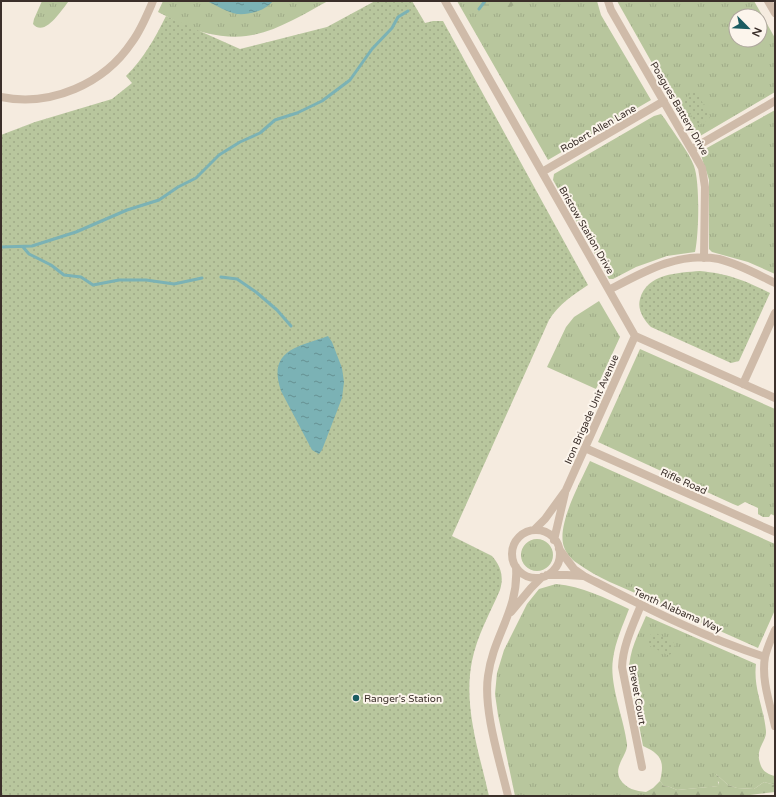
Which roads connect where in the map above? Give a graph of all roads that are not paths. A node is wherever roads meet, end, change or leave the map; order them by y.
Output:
1 (153, 1) edge
2 (445, 1) edge
3 (608, 1) edge
4 (768, 1) edge
5 (775, 13) edge
6 (1, 97) edge
7 (664, 101) junction
8 (775, 101) edge
9 (692, 149) junction
10 (542, 172) junction
11 (704, 258) junction
12 (775, 283) edge
13 (609, 290) junction
14 (775, 313) edge
15 (635, 336) junction
16 (743, 384) junction
17 (775, 398) edge
18 (585, 448) junction
19 (566, 490) junction
20 (534, 530) junction
21 (775, 532) edge
22 (554, 540) junction
23 (559, 549) junction
24 (516, 567) junction
25 (544, 576) junction
26 (584, 576) junction
27 (641, 605) junction
28 (509, 614) junction
29 (775, 630) edge
30 (765, 657) junction
31 (775, 726) edge
32 (642, 768) dead end
33 (508, 796) edge

1 - 6 street
2 - 10 street, Bristow Station Drive
3 - 7 street, Poagues Battery Drive
4 - 5 street
7 - 9 street, Poagues Battery Drive
7 - 10 street, Robert Allen Lane
8 - 9 street
9 - 11 street, Poagues Battery Drive
10 - 13 street, Bristow Station Drive
11 - 12 street
11 - 13 street
13 - 15 street, Bristow Station Drive
14 - 16 street
15 - 16 street
15 - 18 street, Iron Brigade Unit Avenue
16 - 17 street
18 - 19 street, Iron Brigade Unit Avenue
18 - 21 street, Rifle Road
19 - 20 street, Iron Brigade Unit Avenue
19 - 22 street, Iron Brigade Unit Avenue
20 - 22 street
20 - 24 street
22 - 23 street
23 - 25 street
23 - 26 street, Tenth Alabama Way
24 - 25 street
24 - 28 street
25 - 26 street, Tenth Alabama Way
25 - 28 street
26 - 27 street, Tenth Alabama Way
27 - 30 street, Tenth Alabama Way
27 - 32 street, Brevet Court
28 - 33 street
29 - 30 street
30 - 31 street

